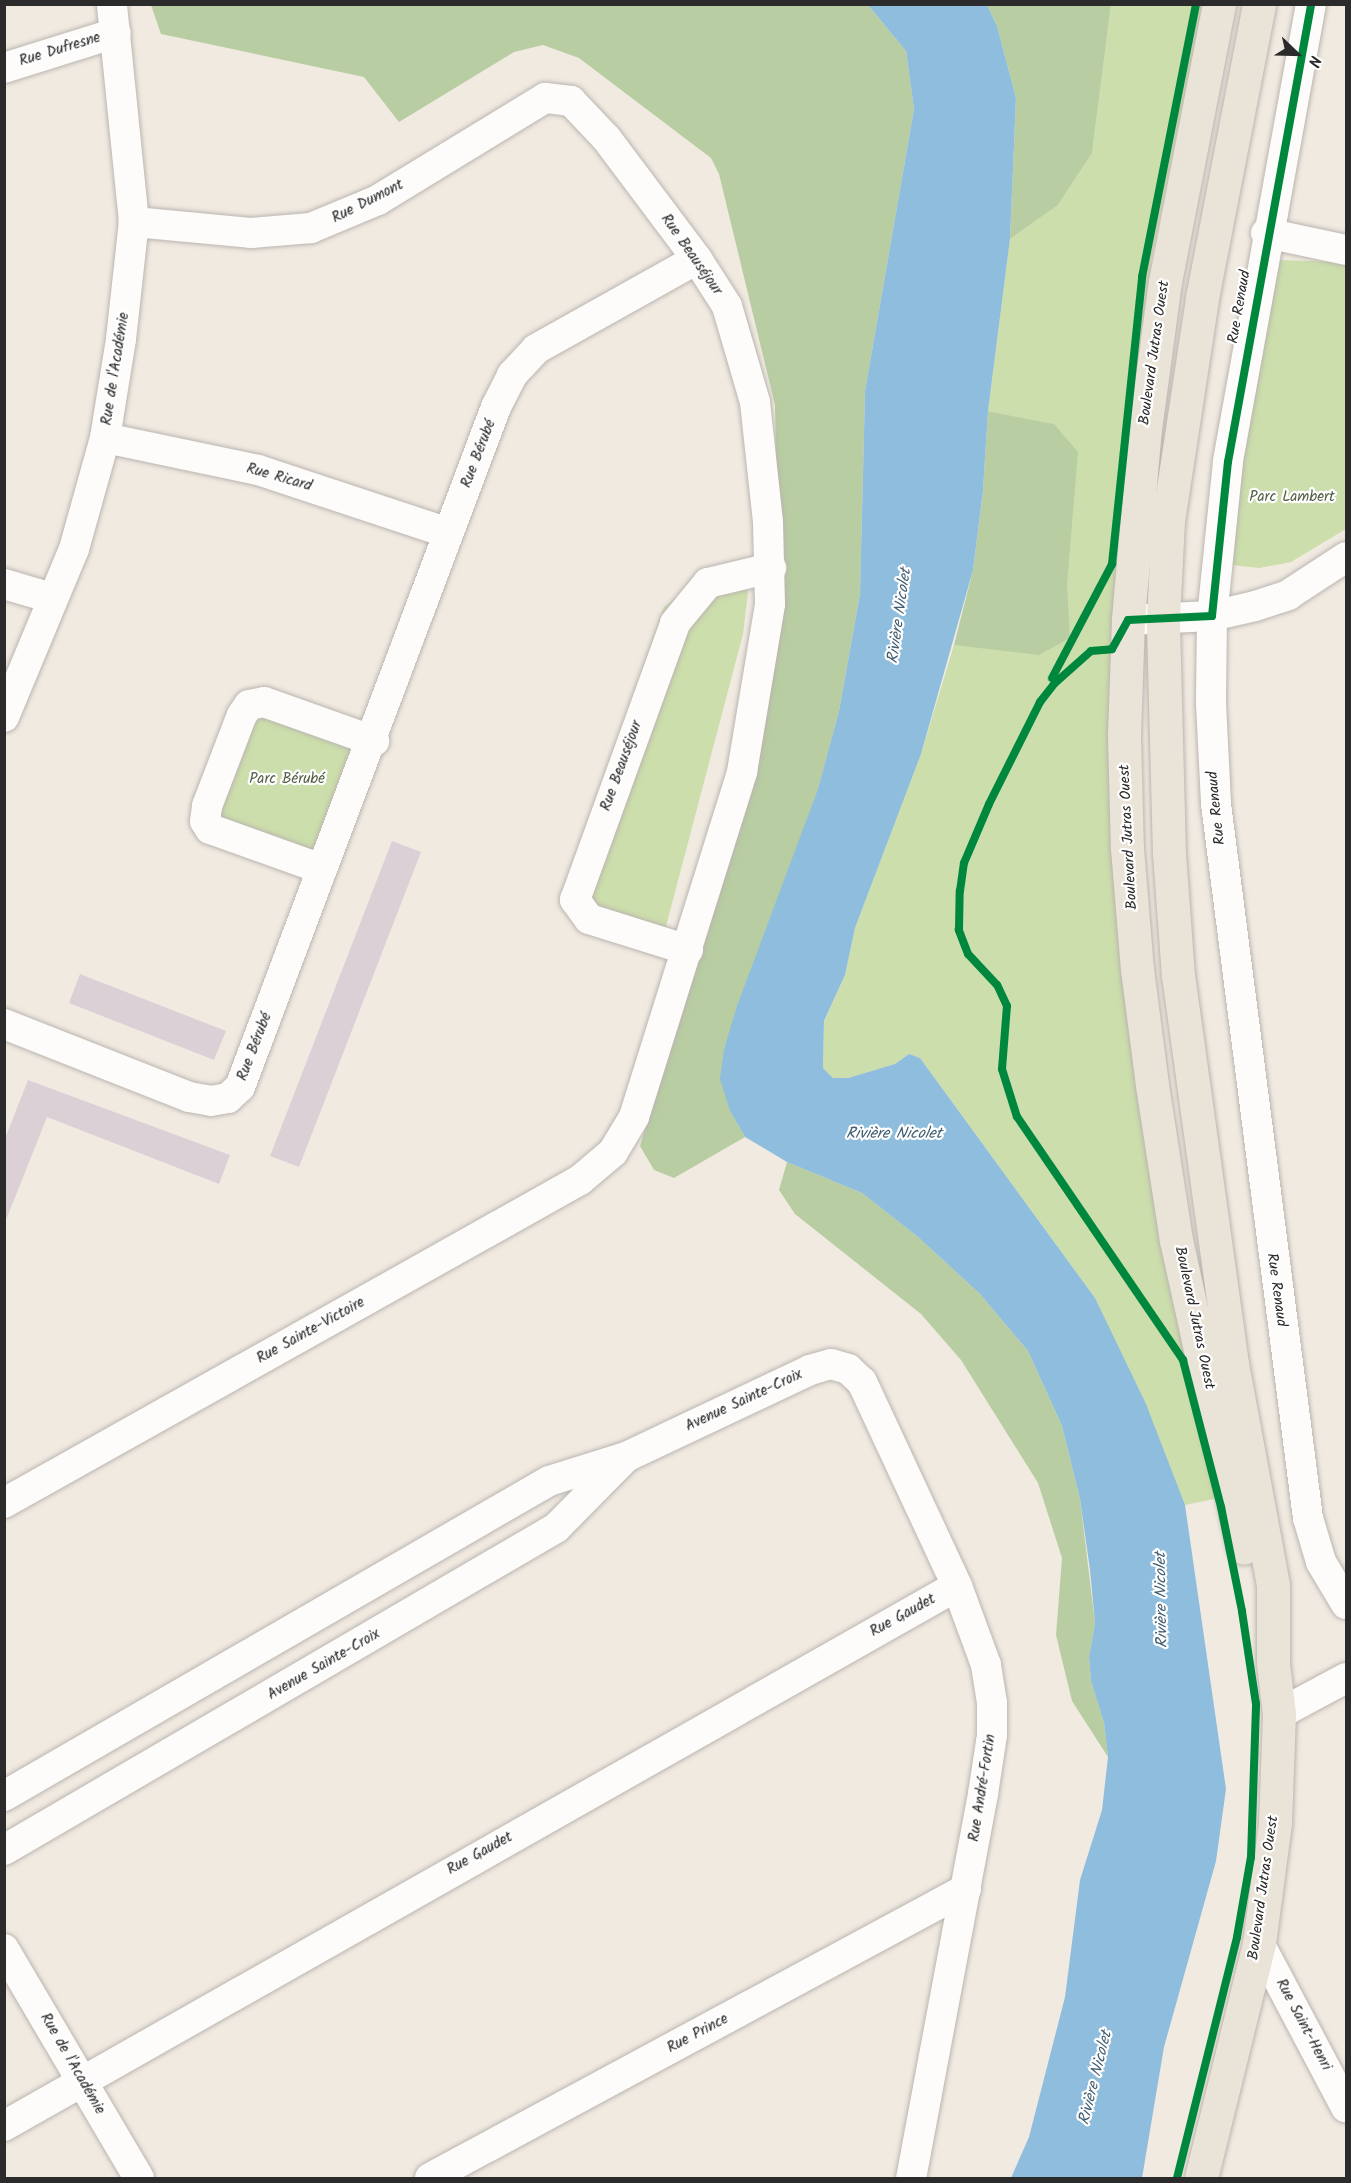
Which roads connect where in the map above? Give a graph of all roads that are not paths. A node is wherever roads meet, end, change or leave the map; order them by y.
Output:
1 (1219, 4) edge
2 (1259, 4) edge
3 (1311, 4) edge
4 (114, 19) edge
5 (4, 68) edge
6 (545, 99) joint
7 (134, 222) junction
8 (1266, 233) junction
9 (1347, 250) edge
10 (697, 259) junction
11 (105, 438) junction
12 (448, 533) junction
13 (1347, 557) edge
14 (771, 568) junction
15 (4, 584) edge
16 (52, 598) junction
17 (1212, 616) junction
18 (1163, 619) junction
19 (1128, 620) junction
20 (4, 717) edge
21 (374, 741) junction
22 (322, 869) junction
23 (688, 950) junction
24 (4, 1024) edge
25 (613, 1152) joint
26 (831, 1364) joint
27 (626, 1457) junction
28 (4, 1503) edge
29 (957, 1586) junction
30 (1347, 1604) edge
31 (267, 1642) junction
32 (1273, 1664) junction
33 (1347, 1678) edge
34 (291, 1684) junction
35 (1279, 1714) junction
36 (4, 1796) edge
37 (4, 1850) edge
38 (966, 1889) junction
39 (1259, 1942) junction
40 (4, 1948) edge
41 (81, 2080) junction
42 (1347, 2107) edge
43 (4, 2126) edge
44 (139, 2178) edge
45 (430, 2178) edge
46 (911, 2178) edge
47 (1201, 2178) edge

1 - 19 main road, Boulevard Jutras Ouest
2 - 18 main road, Boulevard Jutras Ouest
3 - 8 street, Rue Renaud
4 - 5 street, Rue Dufresne
4 - 7 street, Rue de l'Académie
6 - 7 street, Rue Dumont
6 - 10 street, Rue Beauséjour
7 - 11 street, Rue de l'Académie
8 - 9 street
8 - 17 street, Rue Renaud
10 - 12 street, Rue Bérubé
10 - 14 street, Rue Beauséjour
11 - 12 street, Rue Ricard
11 - 16 street, Rue de l'Académie
12 - 21 street, Rue Bérubé
13 - 17 street
14 - 23 street, Rue Beauséjour
14 - 23 street, Rue Beauséjour
15 - 16 street
16 - 20 street, Rue de l'Académie
17 - 18 street
17 - 30 street, Rue Renaud
18 - 19 street
18 - 32 main road, Boulevard Jutras Ouest
19 - 32 main road, Boulevard Jutras Ouest
21 - 22 street, Rue Bérubé
21 - 22 street
22 - 24 street, Rue Bérubé
23 - 25 street, Rue Beauséjour
25 - 28 street, Rue Sainte-Victoire
26 - 27 street, Avenue Sainte-Croix
26 - 29 street, Rue André-Fortin
27 - 31 street, Avenue Sainte-Croix
27 - 34 street, Avenue Sainte-Croix
29 - 38 street, Rue André-Fortin
29 - 41 street, Rue Gaudet
31 - 34 street
31 - 36 street, Avenue Sainte-Croix
32 - 35 main road, Boulevard Jutras Ouest
33 - 35 street
34 - 37 street, Avenue Sainte-Croix
35 - 39 main road, Boulevard Jutras Ouest
38 - 45 street, Rue Prince
38 - 46 street, Rue André-Fortin
39 - 42 street, Rue Saint-Henri
39 - 47 main road, Boulevard Jutras Ouest
40 - 41 street, Rue de l'Académie
41 - 43 street, Rue Gaudet
41 - 44 street, Rue de l'Académie

